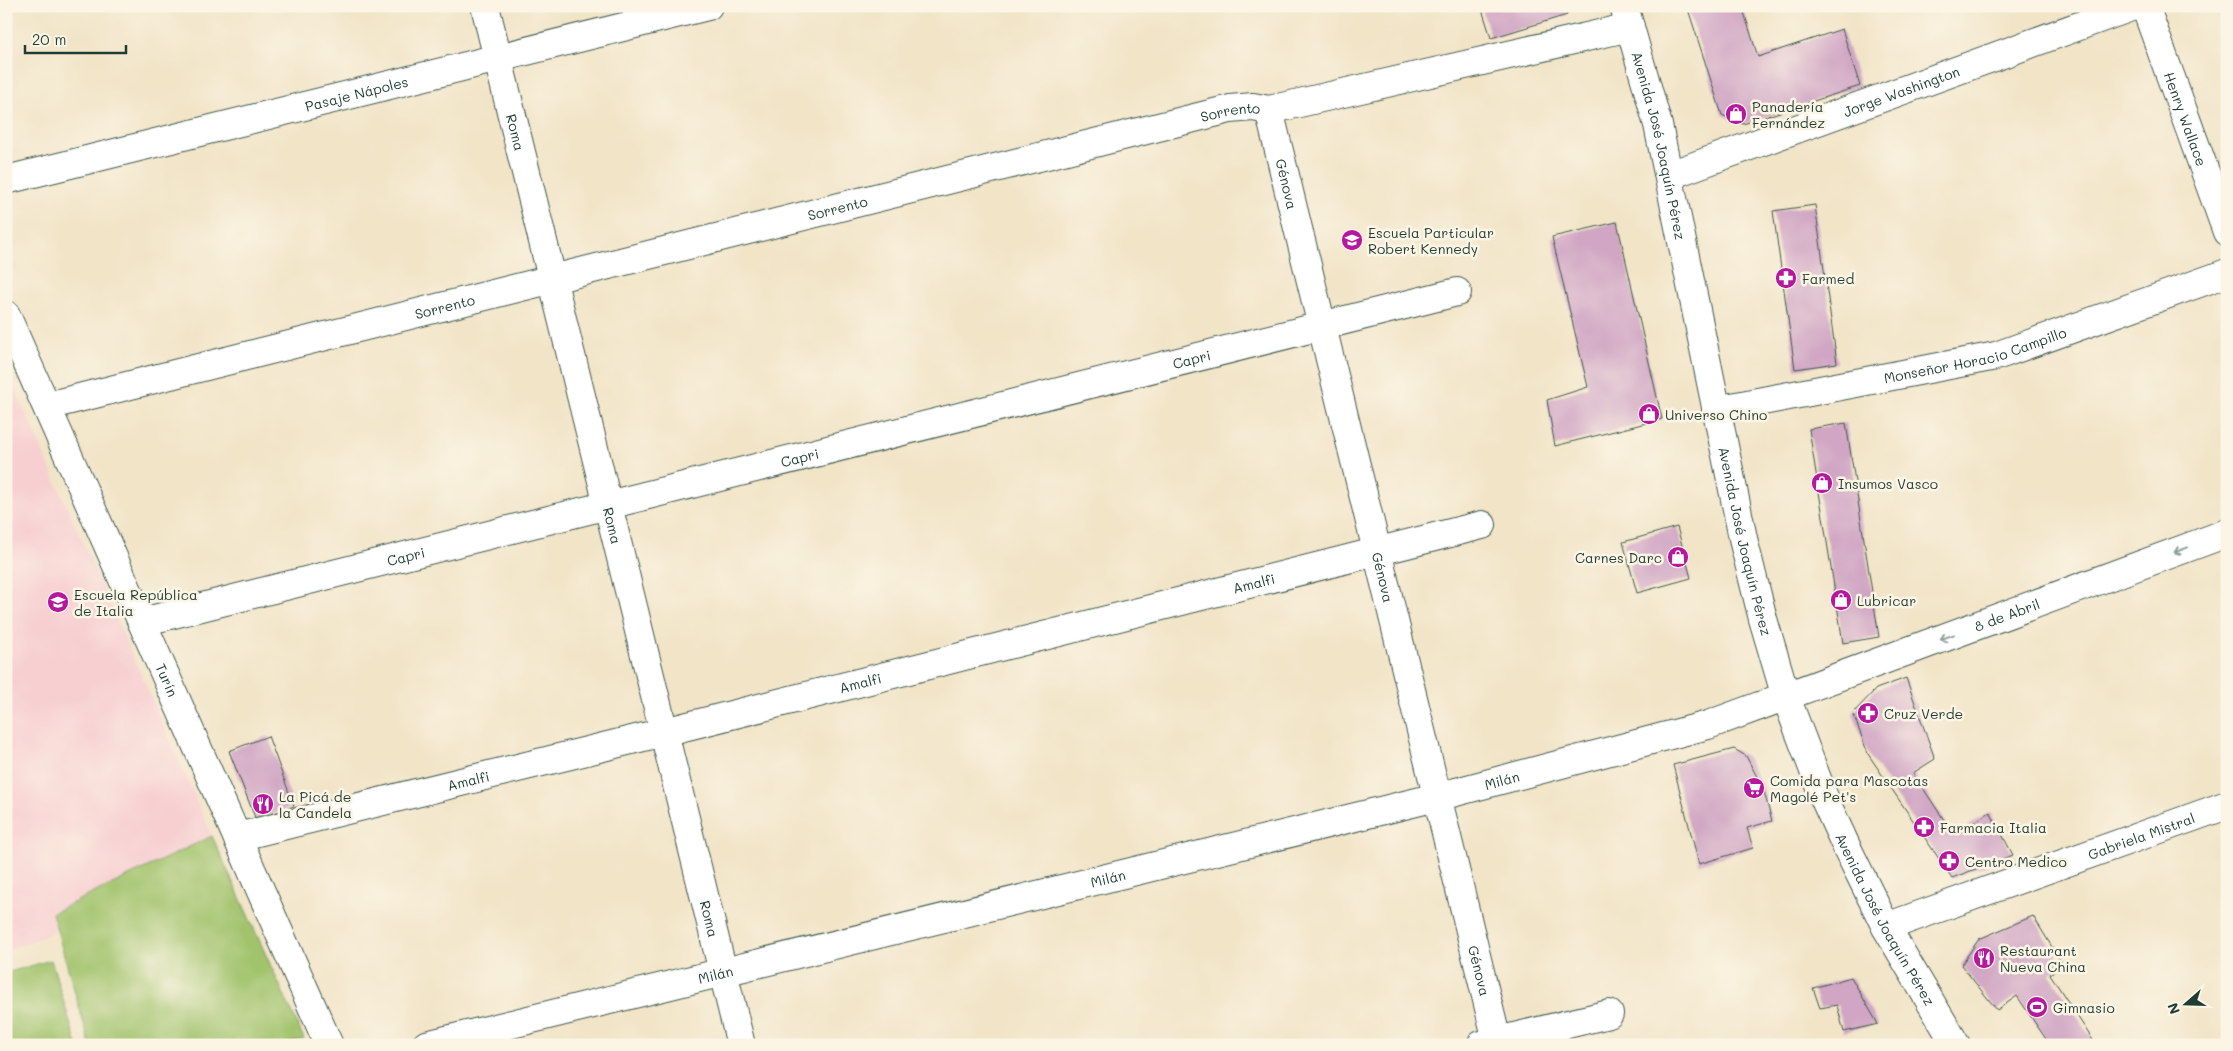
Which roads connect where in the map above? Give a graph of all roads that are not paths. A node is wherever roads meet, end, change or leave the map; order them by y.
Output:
1 (484, 6) edge
2 (708, 6) edge
3 (2134, 6) edge
4 (2145, 6) edge
5 (1627, 17) edge
6 (497, 57) junction
7 (1269, 110) junction
8 (1670, 175) junction
9 (6, 180) edge
10 (2227, 232) edge
11 (2227, 273) edge
12 (552, 279) junction
13 (1457, 292) dead end
14 (6, 316) edge
15 (1322, 326) junction
16 (47, 406) junction
17 (1716, 410) junction
18 (608, 504) junction
19 (1482, 525) dead end
20 (2227, 533) edge
21 (1377, 552) junction
22 (142, 622) junction
23 (1786, 696) junction
24 (664, 732) junction
25 (1437, 796) junction
26 (2227, 805) edge
27 (237, 836) junction
28 (1886, 927) junction
29 (723, 972) junction
30 (1609, 1014) dead end
31 (1492, 1043) edge
32 (329, 1045) edge
33 (426, 1045) edge
34 (741, 1045) edge
35 (1956, 1045) edge

1 - 6 street, Roma
2 - 6 street, Pasaje Nápoles
3 - 8 street, Jorge Washington
4 - 10 street, Henry Wallace
5 - 7 street, Sorrento
5 - 8 street, Avenida José Joaquín Pérez
6 - 9 street, Pasaje Nápoles
6 - 12 street, Roma
7 - 12 street, Sorrento
7 - 15 street, Génova
8 - 17 street, Avenida José Joaquín Pérez
11 - 17 street, Monseñor Horacio Campillo
12 - 16 street, Sorrento
12 - 18 street, Roma
13 - 15 street, Capri
14 - 16 street, Turín
15 - 18 street, Capri
15 - 21 street, Génova
16 - 22 street, Turín
17 - 23 street, Avenida José Joaquín Pérez
18 - 22 street, Capri
18 - 24 street, Roma
19 - 21 street, Amalfi
20 -> 23 street, 8 de Abril
21 - 24 street, Amalfi
21 - 25 street, Génova
22 - 27 street, Turín
23 - 25 street, Milán
23 - 28 street, Avenida José Joaquín Pérez
24 - 27 street, Amalfi
24 - 29 street, Roma
25 - 29 street, Milán
25 - 31 street, Génova
26 - 28 street, Gabriela Mistral
27 - 32 street, Turín
28 - 35 street, Avenida José Joaquín Pérez
29 - 33 street, Milán
29 - 34 street, Roma
30 - 31 street

